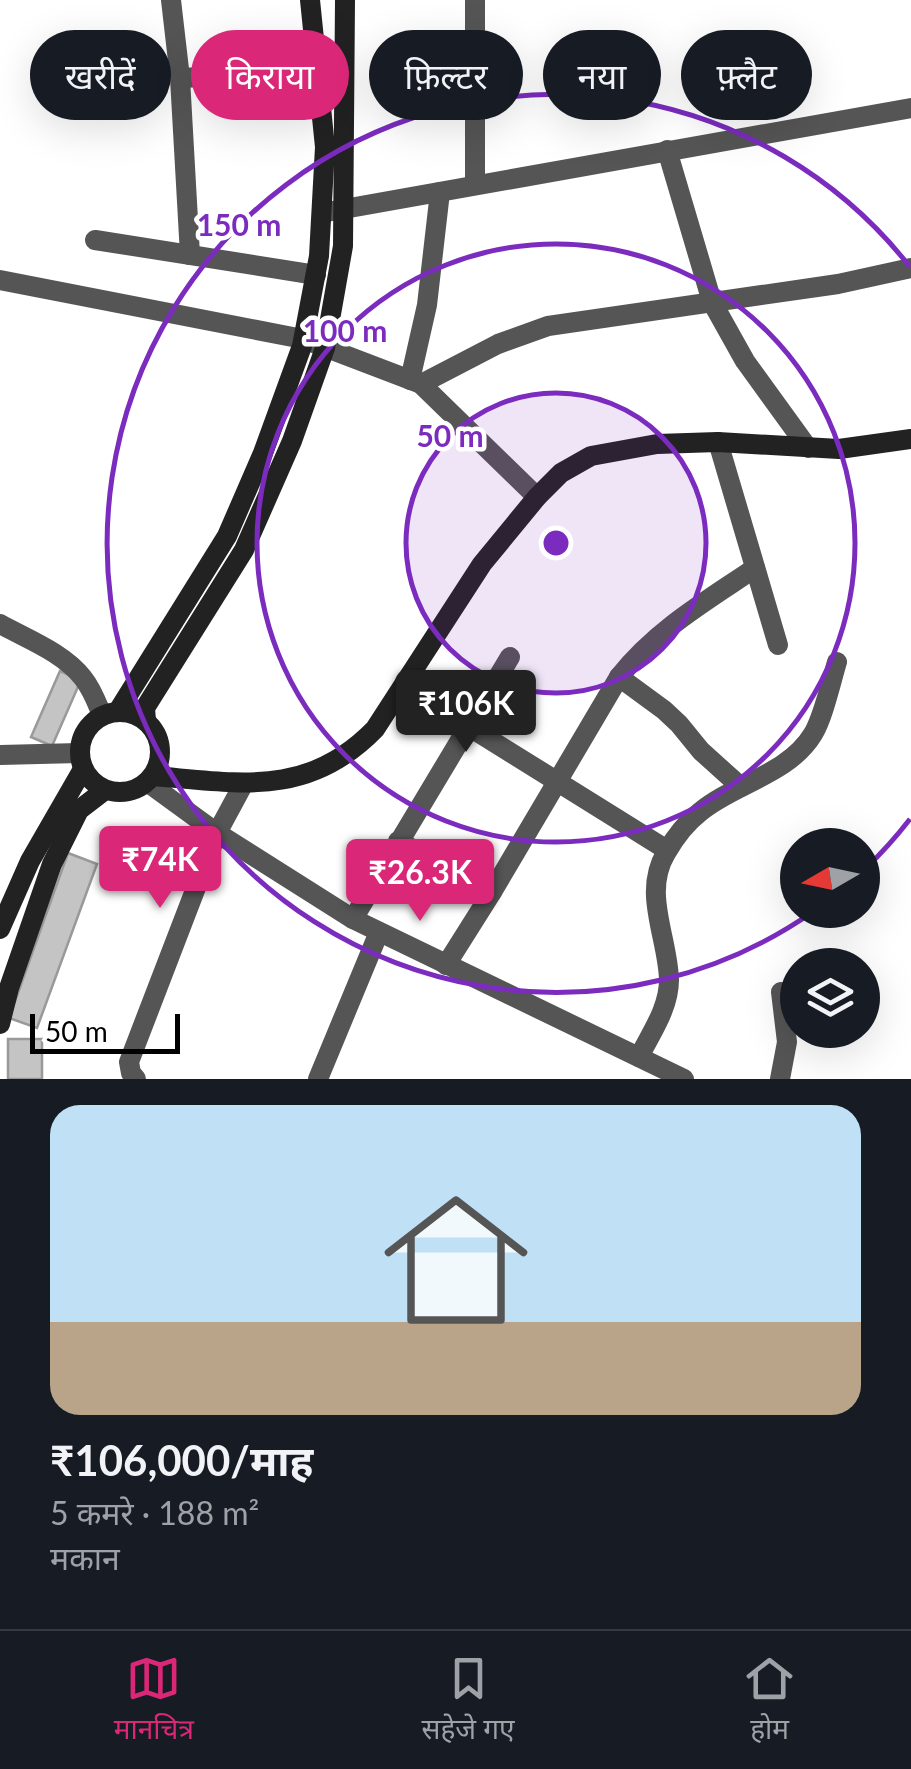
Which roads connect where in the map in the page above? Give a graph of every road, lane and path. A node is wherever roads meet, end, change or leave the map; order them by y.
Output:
1 (172, 0) edge
2 (310, 0) edge
3 (346, 0) edge
4 (475, 0) edge
5 (313, 30) edge
6 (180, 78) junction
7 (191, 78) edge
8 (911, 108) edge
9 (322, 120) edge
10 (668, 150) junction
11 (475, 185) junction
12 (440, 192) junction
13 (343, 209) junction
14 (322, 213) junction
15 (95, 240) dead end
16 (190, 255) junction
17 (911, 268) edge
18 (316, 274) junction
19 (0, 280) edge
20 (712, 302) junction
21 (303, 338) junction
22 (325, 348) junction
23 (416, 382) junction
24 (911, 439) edge
25 (718, 442) junction
26 (808, 448) junction
27 (536, 496) junction
28 (755, 568) junction
29 (0, 624) edge
30 (778, 645) dead end
31 (510, 656) dead end
32 (837, 662) dead end
33 (618, 677) junction
34 (405, 682) junction
35 (110, 713) junction
36 (146, 721) junction
37 (468, 726) junction
38 (0, 755) edge
39 (81, 761) junction
40 (150, 779) junction
41 (558, 782) junction
42 (244, 783) junction
43 (741, 787) junction
44 (105, 790) junction
45 (217, 833) junction
46 (398, 840) junction
47 (667, 850) junction
48 (492, 892) junction
49 (354, 919) junction
50 (0, 929) edge
51 (379, 932) junction
52 (446, 965) junction
53 (0, 1024) edge
54 (786, 1048) edge
55 (639, 1057) junction
56 (136, 1079) edge
57 (318, 1079) edge
58 (684, 1079) edge
59 (780, 1079) edge

1 - 6 street
2 - 5 main road
3 - 13 main road
4 - 11 street
6 - 7 street
6 - 16 street
8 - 10 street
9 - 14 main road
10 - 11 street
10 - 20 street
11 - 12 street
12 - 13 street
12 - 23 street
13 - 14 street
13 - 22 main road
14 - 18 main road
15 - 16 street
16 - 18 street
17 - 20 street
18 - 21 main road
19 - 21 street
20 - 23 street
20 - 26 street
21 - 22 street
21 - 35 main road
22 - 23 street
22 - 36 main road
23 - 27 street
24 - 26 main road
25 - 26 main road
25 - 27 main road
25 - 28 street
27 - 34 main road
28 - 30 street
28 - 33 street
29 - 35 street
31 - 37 street
32 - 43 street
33 - 41 street
33 - 43 street
34 - 37 street
34 - 42 main road
35 - 36 main road
35 - 39 main road
36 - 40 main road
37 - 41 street
37 - 46 street
38 - 39 street
39 - 44 main road
39 - 50 main road
40 - 42 main road
40 - 44 main road
40 - 45 street
41 - 47 street
41 - 48 street
42 - 45 street
43 - 47 street
44 - 53 main road
45 - 49 street
45 - 56 street
46 - 48 street
46 - 49 street
47 - 55 street
48 - 52 street
49 - 51 street
51 - 52 street
51 - 57 street
52 - 55 street
54 - 59 street
55 - 58 street

